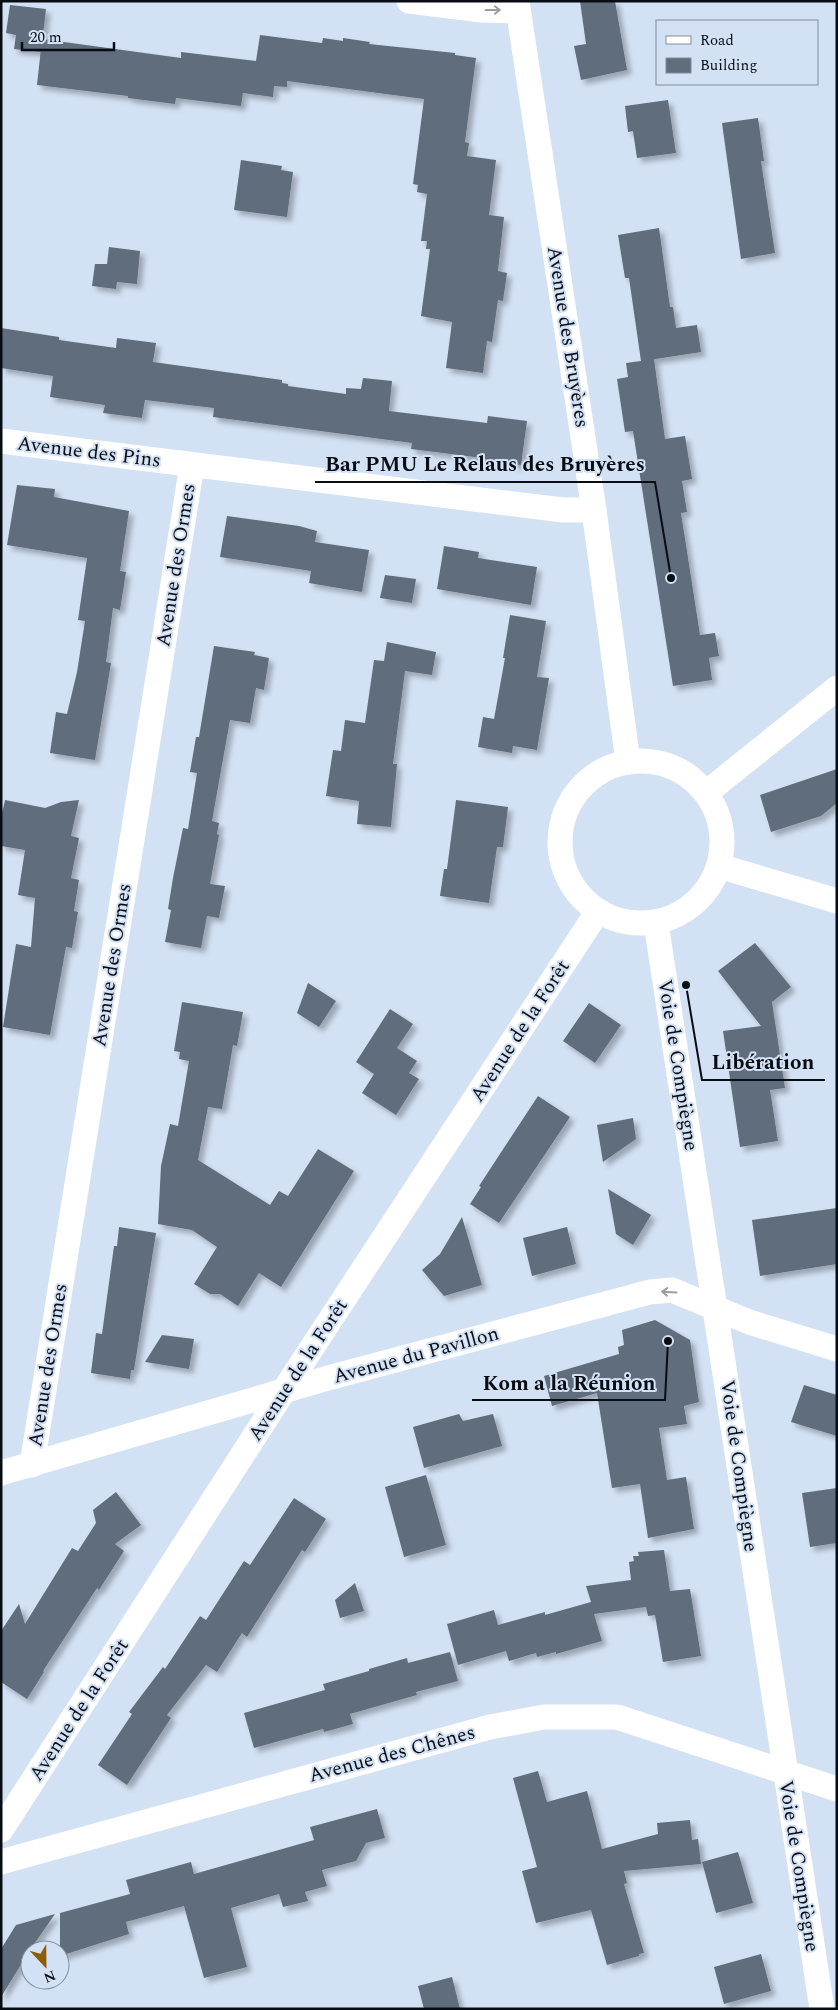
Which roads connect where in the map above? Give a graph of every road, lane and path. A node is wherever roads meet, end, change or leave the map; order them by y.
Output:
1 (409, 1) edge
2 (517, 6) edge
3 (1, 441) edge
4 (192, 465) junction
5 (594, 510) junction
6 (837, 688) edge
7 (628, 762) junction
8 (706, 793) junction
9 (719, 866) junction
10 (837, 901) edge
11 (598, 911) junction
12 (656, 922) junction
13 (715, 1307) junction
14 (837, 1349) edge
15 (283, 1392) junction
16 (32, 1465) junction
17 (1, 1474) edge
18 (784, 1772) junction
19 (837, 1789) edge
20 (1, 1830) edge
21 (1, 1862) edge
22 (822, 2009) edge

1 -> 2 street
2 - 5 street, Avenue des Bruyères
3 - 4 street, Avenue des Pins
4 - 5 street, Avenue des Pins
4 - 16 street, Avenue des Ormes
5 - 7 street, Avenue des Bruyères
6 - 8 street
7 - 8 street
7 - 11 street
8 - 9 street
9 - 10 street
9 - 12 street
11 - 12 street
11 - 15 street, Avenue de la Forêt
12 - 13 street, Voie de Compiègne
13 - 14 street, Avenue du Pavillon
13 -> 15 street, Avenue du Pavillon
13 - 18 street, Voie de Compiègne
15 - 16 street, Avenue du Pavillon
15 - 20 street, Avenue de la Forêt
16 - 17 street, Avenue du Pavillon
18 - 19 street, Avenue des Chênes
18 - 21 street, Avenue des Chênes
18 - 22 street, Voie de Compiègne

